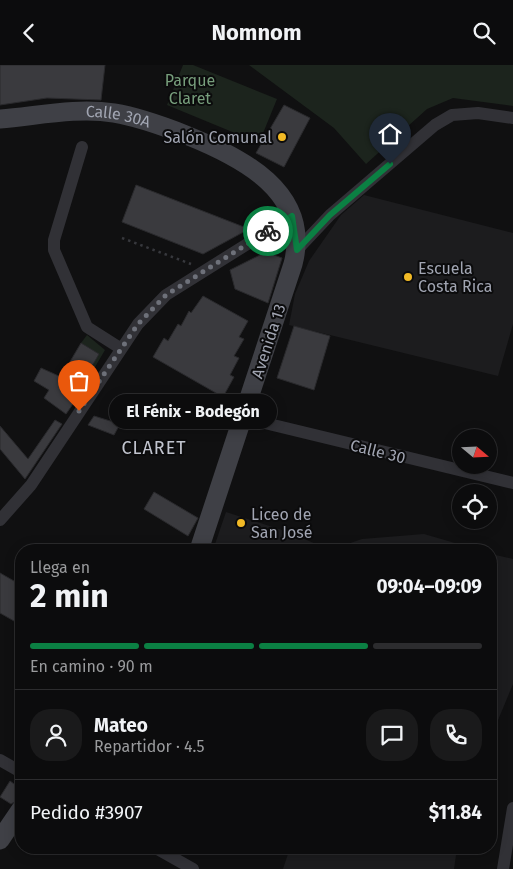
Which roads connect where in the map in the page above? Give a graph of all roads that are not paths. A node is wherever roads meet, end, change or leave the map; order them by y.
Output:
1 (513, 118) edge
2 (0, 119) edge
3 (82, 147) dead end
4 (292, 216) junction
5 (297, 250) junction
6 (120, 348) junction
7 (244, 418) junction
8 (513, 483) edge
9 (0, 520) edge
10 (201, 544) edge
11 (0, 759) edge
12 (15, 768) edge
13 (513, 808) edge
14 (15, 818) edge
15 (0, 840) edge
16 (167, 854) edge
17 (194, 869) edge
18 (503, 869) edge

1 - 5 street
2 - 4 street, Calle 30A
3 - 6 street
4 - 5 street, Avenida 13
4 - 6 street
5 - 7 street, Avenida 13
6 - 9 street
7 - 8 street, Calle 30
7 - 10 street, Avenida 13
11 - 12 street
13 - 18 street
14 - 15 street
16 - 17 street

